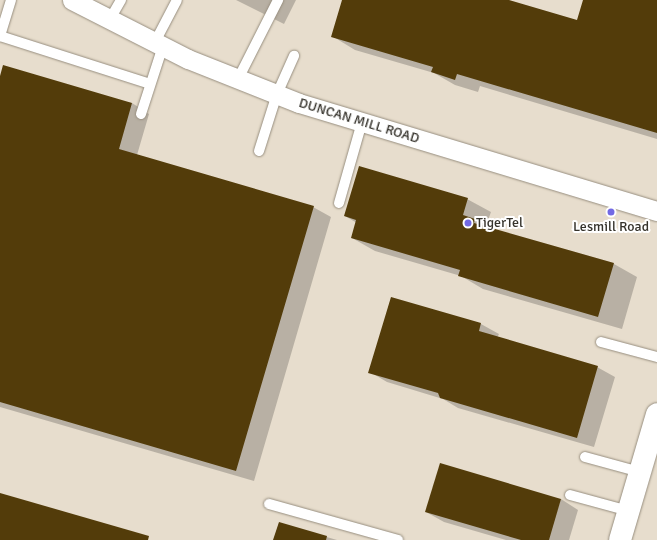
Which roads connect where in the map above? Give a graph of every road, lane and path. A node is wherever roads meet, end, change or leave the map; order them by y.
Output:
1 (11, 0) edge
2 (72, 0) edge
3 (121, 0) edge
4 (177, 0) edge
5 (278, 0) edge
6 (110, 19) junction
7 (159, 44) junction
8 (294, 56) dead end
9 (238, 79) junction
10 (150, 84) junction
11 (277, 94) junction
12 (141, 114) dead end
13 (362, 122) junction
14 (259, 151) dead end
15 (339, 203) dead end
16 (657, 211) edge
17 (601, 342) dead end
18 (657, 357) edge
19 (657, 414) edge
20 (585, 457) dead end
21 (640, 472) junction
22 (570, 495) dead end
23 (269, 504) dead end
24 (629, 511) junction
25 (398, 540) edge
26 (620, 540) edge

1 - 10 lane
2 - 6 street, DUNCAN MILL ROAD
3 - 6 lane
4 - 7 lane
5 - 9 lane
6 - 7 street, DUNCAN MILL ROAD
7 - 9 street, DUNCAN MILL ROAD
7 - 10 lane
8 - 11 lane
9 - 11 street, DUNCAN MILL ROAD
10 - 12 lane
11 - 13 street, DUNCAN MILL ROAD
11 - 14 lane
13 - 15 lane
13 - 16 street, DUNCAN MILL ROAD
17 - 18 lane
19 - 21 street
20 - 21 lane
21 - 24 street
22 - 24 lane
23 - 25 lane
24 - 26 street

